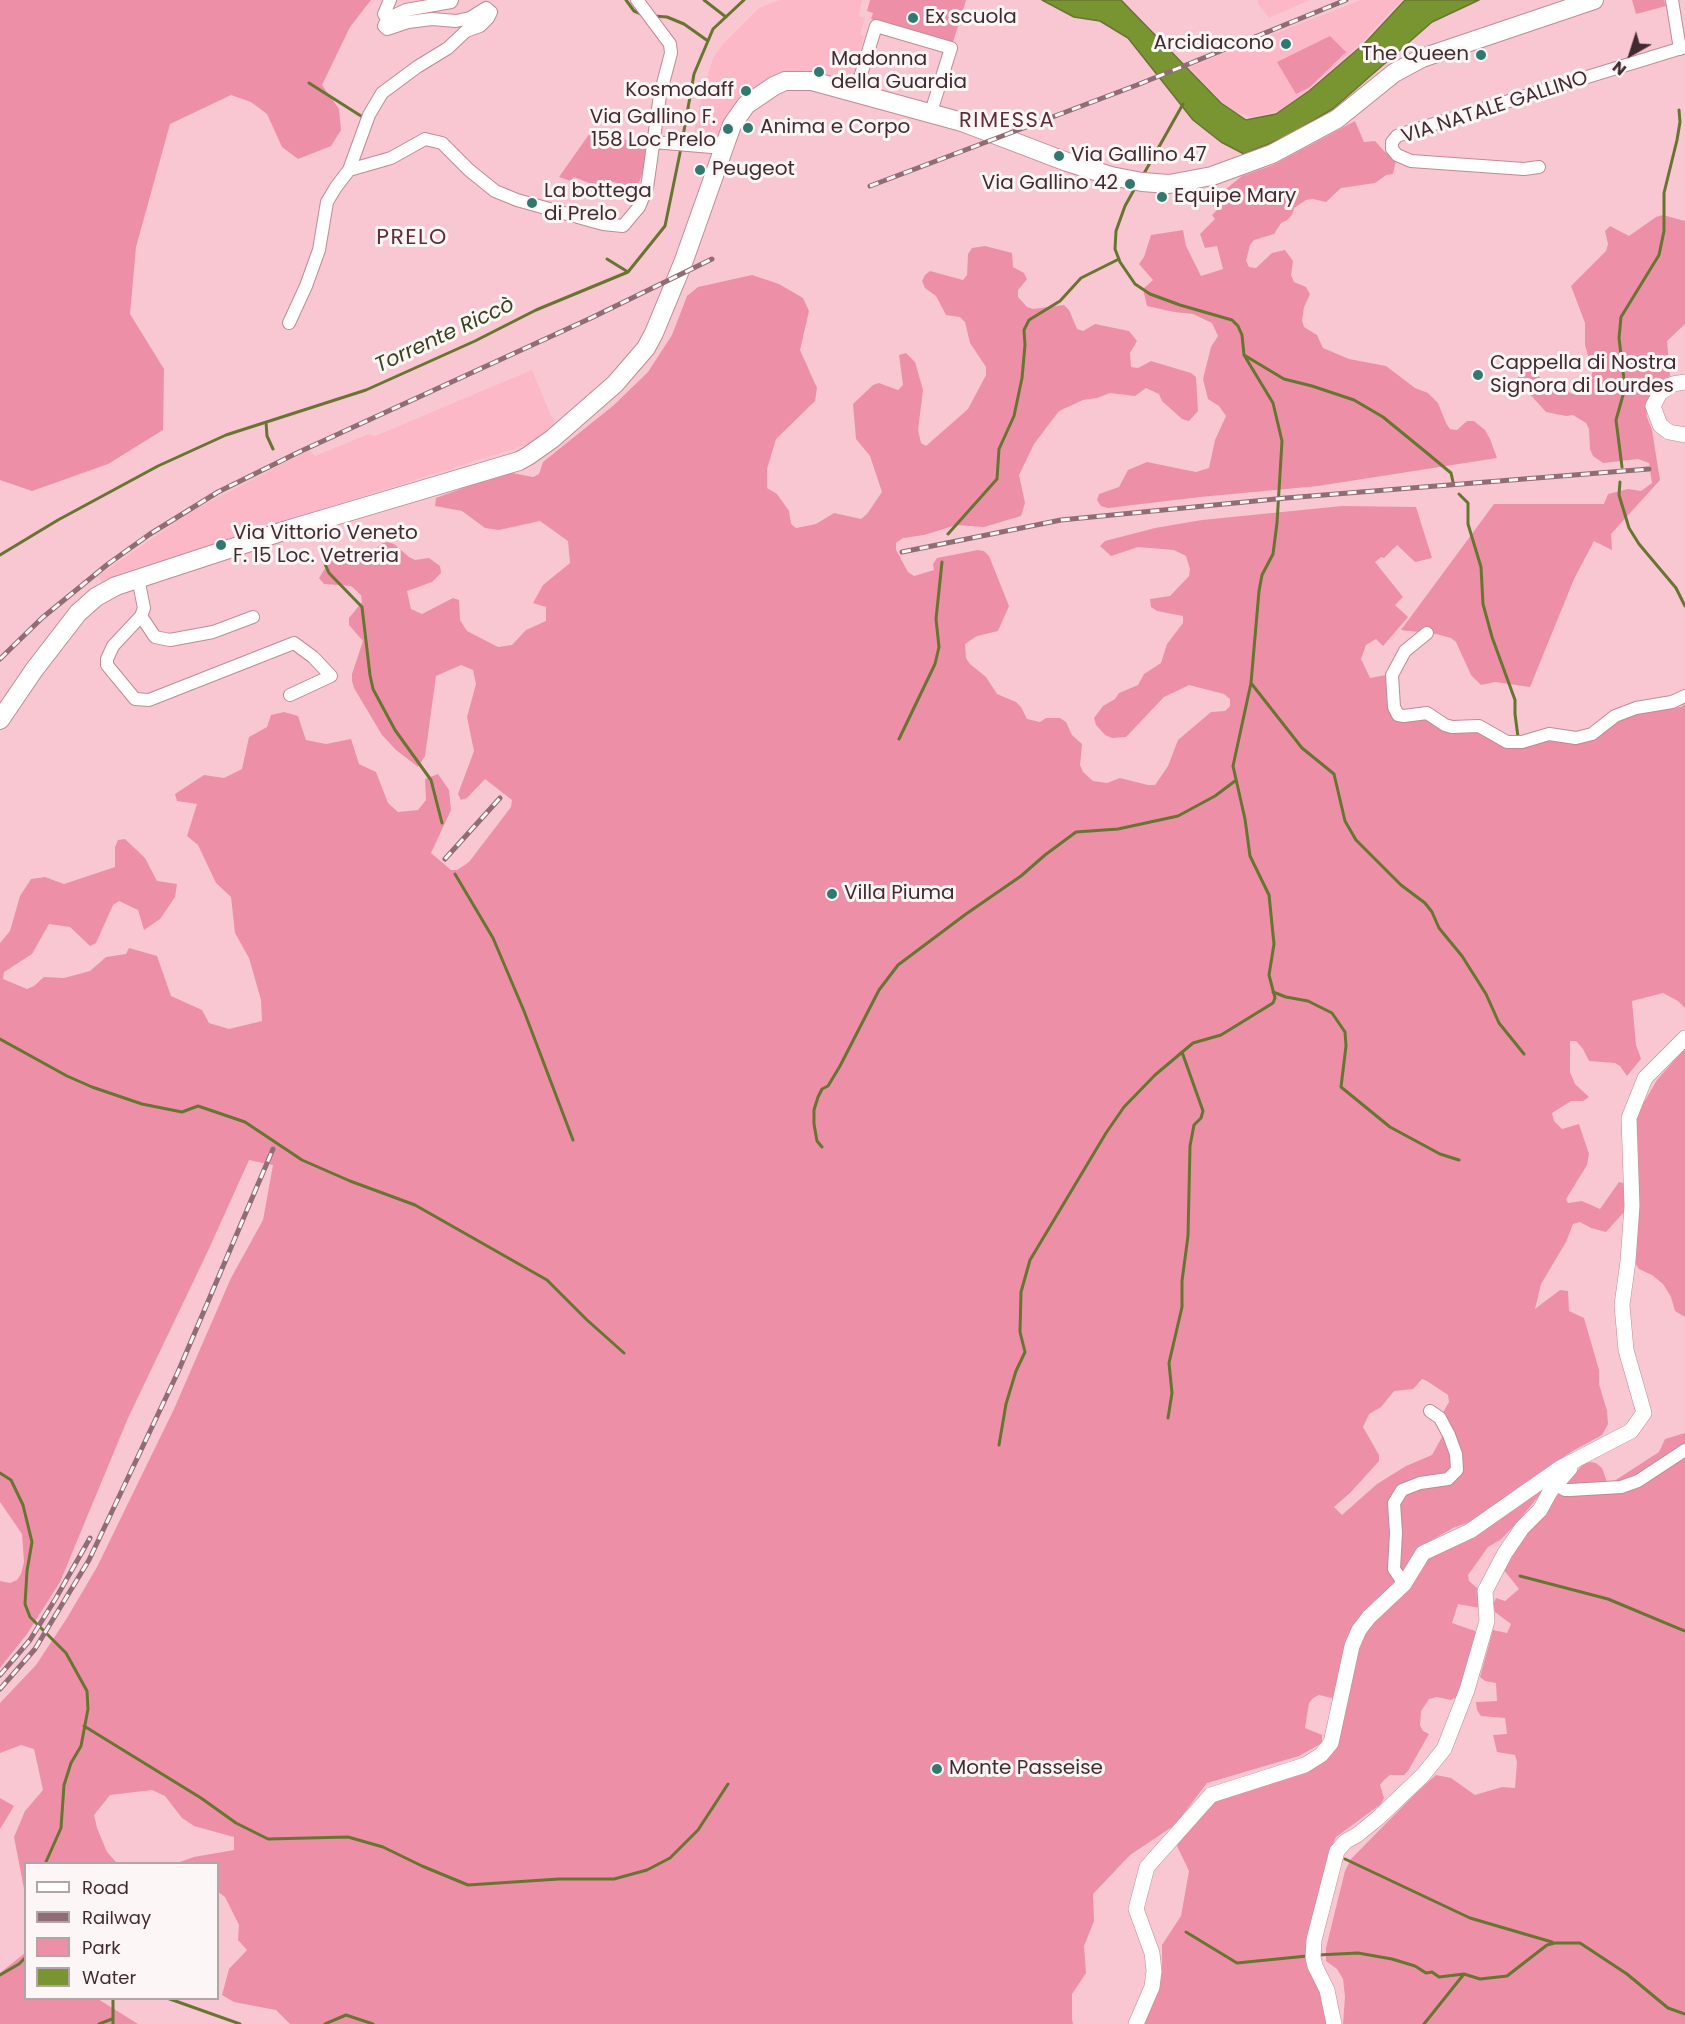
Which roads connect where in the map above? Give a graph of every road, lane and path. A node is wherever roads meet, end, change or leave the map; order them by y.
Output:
1 (390, 0) edge
2 (452, 0) edge
3 (637, 0) edge
4 (1594, 0) edge
5 (1672, 0) edge
6 (387, 19) junction
7 (1682, 48) edge
8 (855, 94) junction
9 (931, 112) junction
10 (657, 142) junction
11 (723, 148) junction
12 (1539, 167) dead end
13 (349, 170) junction
14 (289, 323) dead end
15 (1685, 382) edge
16 (1685, 435) edge
17 (138, 578) junction
18 (141, 616) junction
19 (253, 617) dead end
20 (1427, 633) dead end
21 (290, 695) dead end
22 (1685, 696) edge
23 (0, 720) edge
24 (1685, 1038) edge
25 (1430, 1411) dead end
26 (1685, 1450) edge
27 (1581, 1458) junction
28 (1556, 1485) junction
29 (1404, 1584) junction
30 (1136, 2024) edge
31 (1334, 2024) edge

1 - 6 street
2 - 6 street
3 - 10 street
4 - 9 main road
5 - 7 street, VIA NATALE GALLINO
6 - 13 street
7 - 12 street, VIA NATALE GALLINO
8 - 9 main road
8 - 9 street
8 - 11 main road
10 - 11 street
10 - 13 street
11 - 17 main road
13 - 14 street
15 - 16 street
17 - 18 street
17 - 23 main road
18 - 19 street
18 - 21 street
20 - 22 street
24 - 27 street
25 - 29 street
26 - 28 street
27 - 28 street
27 - 29 street
28 - 31 street
29 - 30 street

